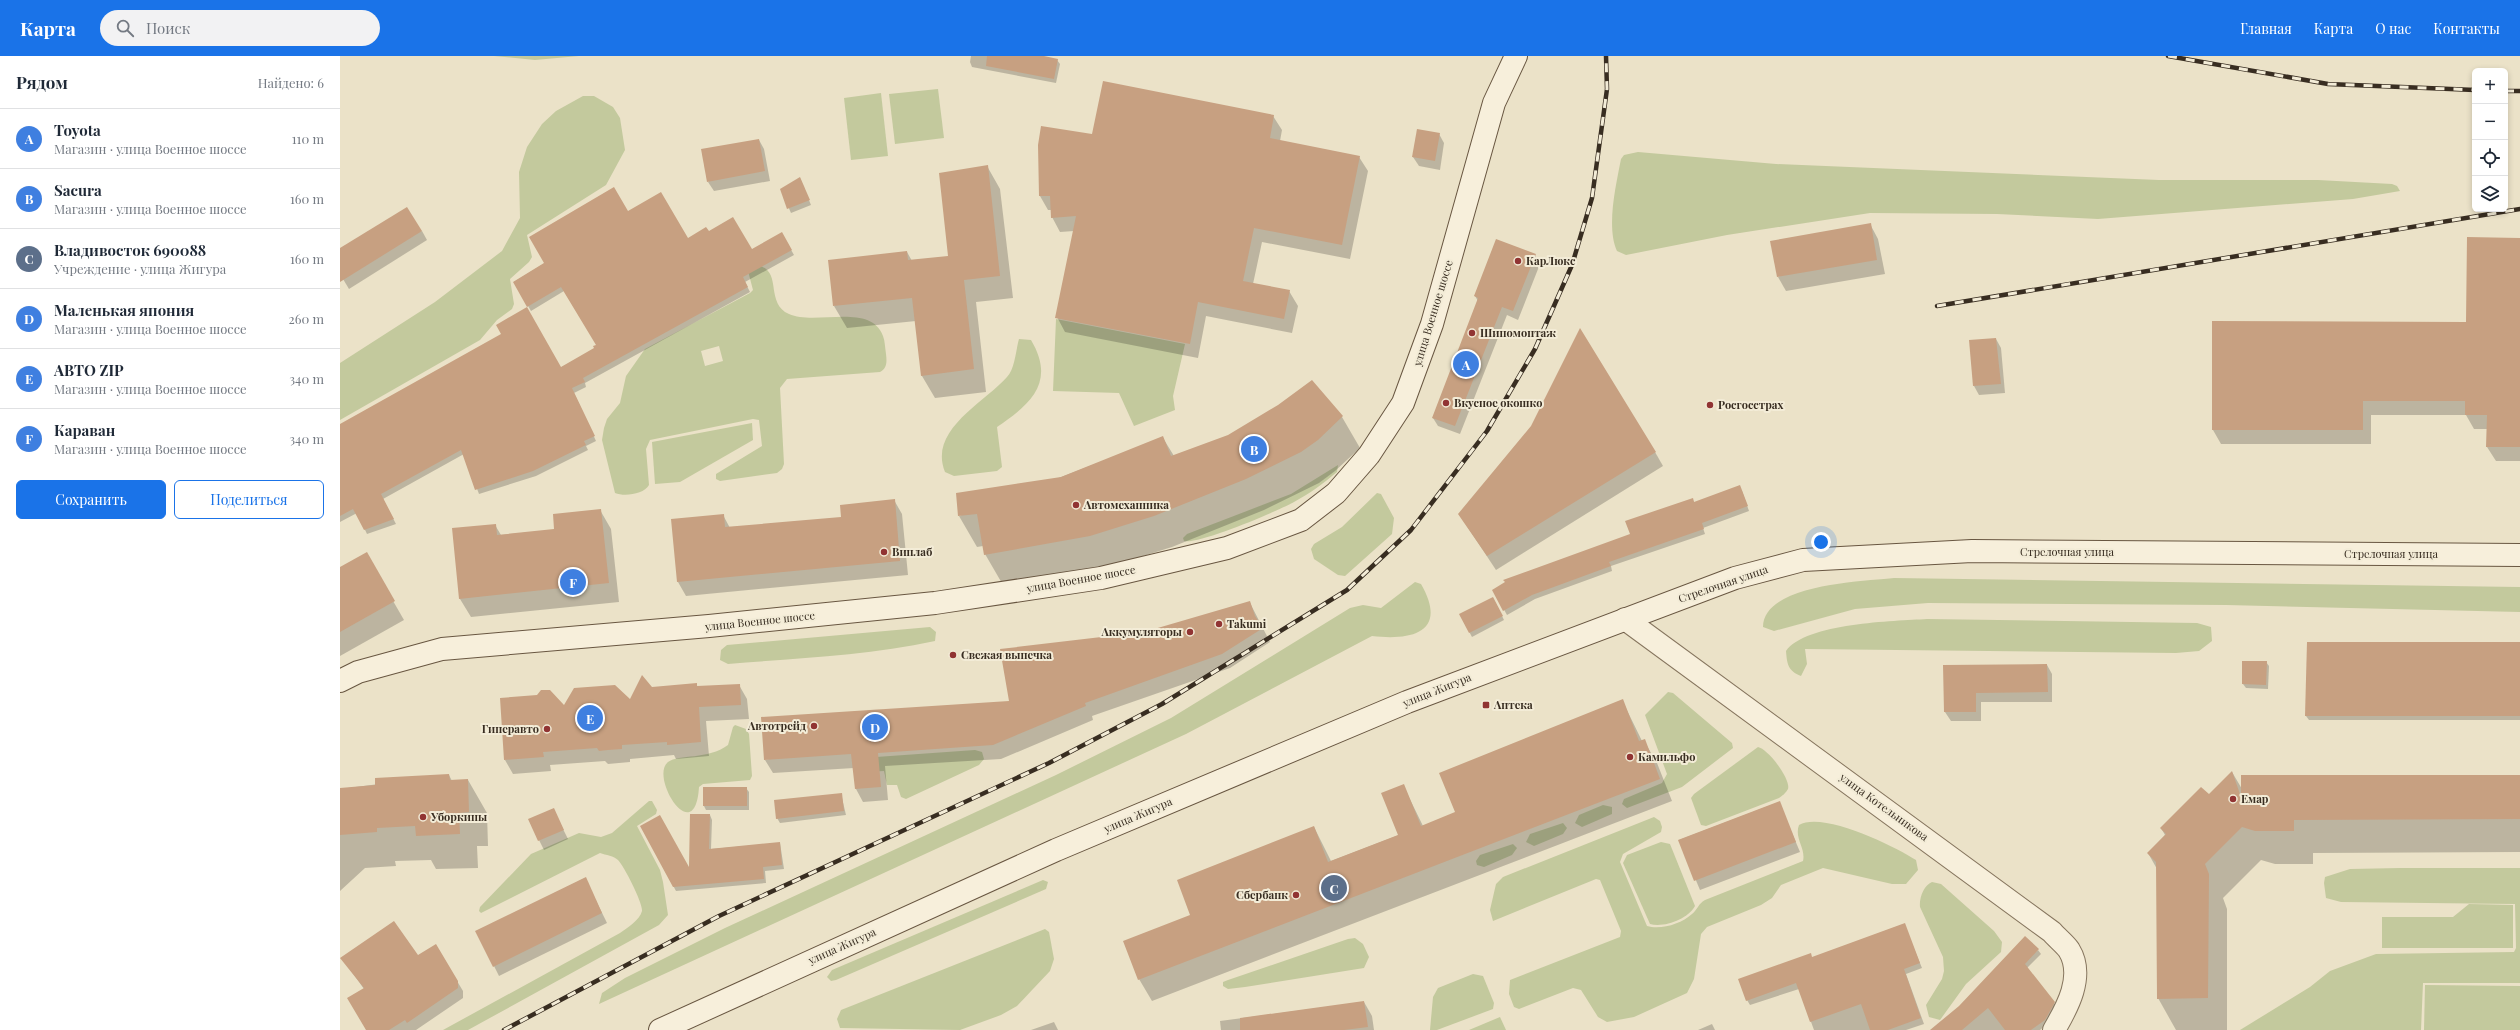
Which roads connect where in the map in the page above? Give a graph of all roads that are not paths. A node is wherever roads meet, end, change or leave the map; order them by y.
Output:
1 (1516, 56) edge
2 (2520, 555) edge
3 (1625, 619) junction
4 (340, 681) edge
5 (660, 1030) edge
6 (2054, 1030) edge

1 - 4 main road, улица Военное шоссе
2 - 3 main road, Стрелочная улица
3 - 5 main road, улица Жигура
3 - 6 main road, улица Котельникова

